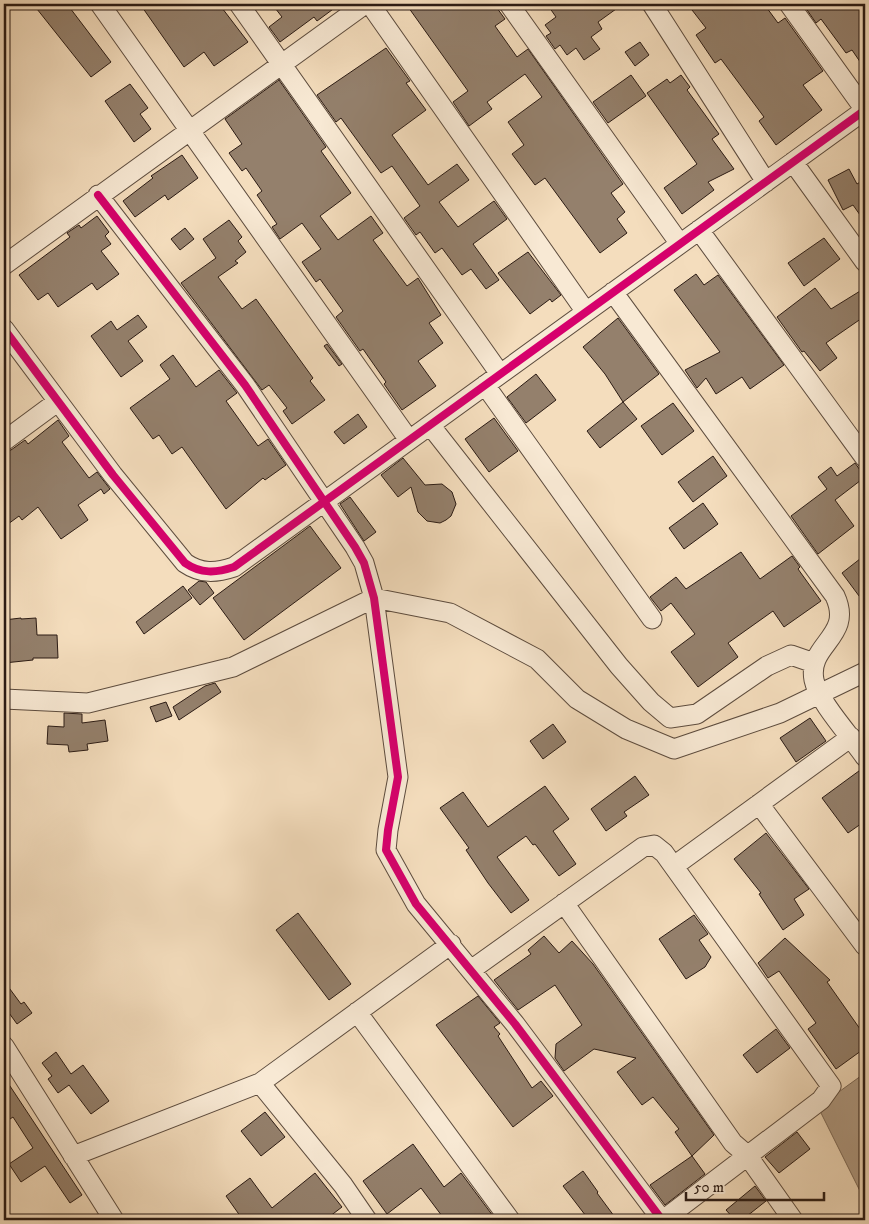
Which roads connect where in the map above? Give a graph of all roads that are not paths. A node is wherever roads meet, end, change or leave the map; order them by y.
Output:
1 (100, 4) edge
2 (239, 4) edge
3 (365, 4) edge
4 (370, 4) edge
5 (508, 4) edge
6 (652, 4) edge
7 (788, 4) edge
8 (281, 64) junction
9 (865, 110) edge
10 (189, 130) junction
11 (793, 162) junction
12 (766, 182) junction
13 (98, 195) junction
14 (699, 230) junction
15 (680, 244) junction
16 (865, 262) edge
17 (4, 265) edge
18 (613, 292) junction
19 (586, 312) junction
20 (4, 329) edge
21 (500, 374) junction
22 (485, 385) junction
23 (57, 402) junction
24 (430, 425) junction
25 (409, 440) junction
26 (4, 441) edge
27 (865, 458) edge
28 (325, 502) junction
29 (374, 598) junction
30 (652, 619) dead end
31 (814, 662) junction
32 (865, 672) edge
33 (819, 694) junction
34 (4, 699) edge
35 (851, 737) junction
36 (865, 757) edge
37 (760, 804) junction
38 (674, 866) junction
39 (564, 903) junction
40 (451, 944) junction
41 (865, 946) edge
42 (471, 970) junction
43 (357, 1012) junction
44 (4, 1046) edge
45 (260, 1083) junction
46 (73, 1156) junction
47 (747, 1156) junction
48 (114, 1220) edge
49 (368, 1220) edge
50 (510, 1220) edge
51 (662, 1220) edge
52 (793, 1220) edge

1 - 10 street
2 - 8 street
3 - 8 street
4 - 19 street
5 - 15 street
6 - 12 street
7 - 9 street
8 - 10 street
8 - 21 street
9 - 11 street
10 - 13 street
10 - 25 street
11 - 12 street
11 - 16 street
12 - 14 street
13 - 17 street
13 - 28 street
14 - 15 street
14 - 27 street
15 - 18 street
18 - 19 street
18 - 31 street
19 - 21 street
20 - 23 street
21 - 22 street
22 - 24 street
22 - 30 street
23 - 26 street
23 - 28 street
24 - 25 street
24 - 31 street
25 - 28 street
28 - 29 street
29 - 33 street
29 - 34 street
29 - 40 street
31 - 33 street
32 - 33 street
33 - 35 street
35 - 36 street
35 - 37 street
37 - 38 street
37 - 41 street
38 - 39 street
38 - 47 street
39 - 42 street
39 - 47 street
40 - 42 street
40 - 43 street
42 - 51 street
43 - 45 street
43 - 50 street
44 - 46 street
45 - 46 street
45 - 49 street
46 - 48 street
47 - 51 street
47 - 52 street

